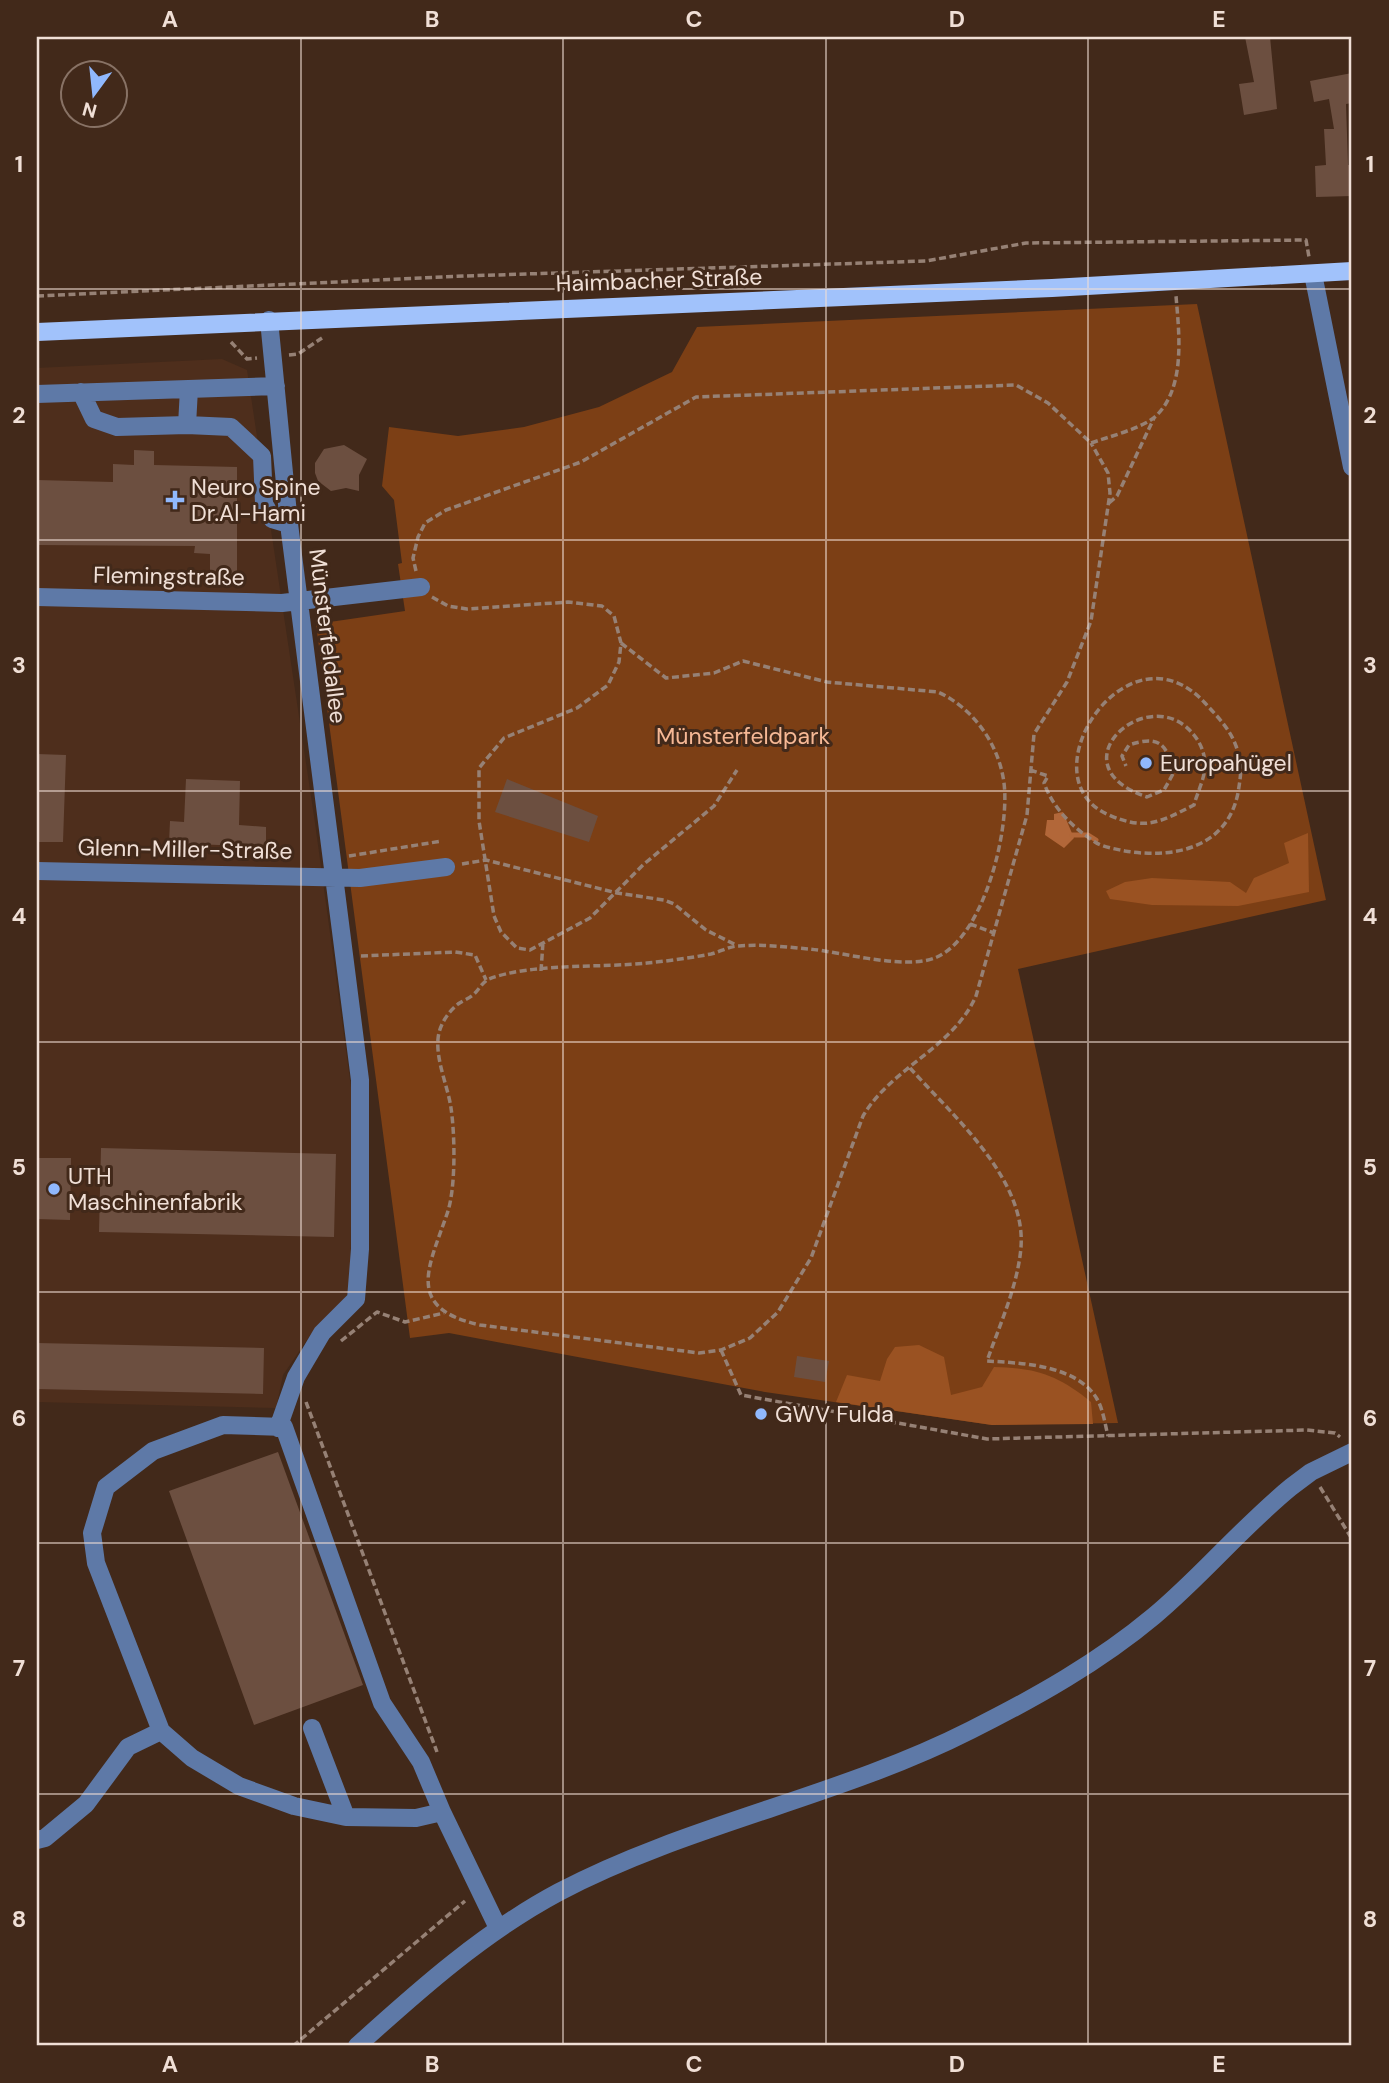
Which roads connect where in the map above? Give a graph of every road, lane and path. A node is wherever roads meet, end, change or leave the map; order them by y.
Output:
1 (1306, 240) dead end
2 (1352, 271) edge
3 (1313, 274) junction
4 (1173, 280) junction
5 (37, 296) edge
6 (270, 320) junction
7 (37, 332) edge
8 (333, 335) dead end
9 (295, 355) dead end
10 (276, 386) junction
11 (189, 389) junction
12 (81, 392) junction
13 (37, 394) edge
14 (1155, 416) junction
15 (187, 425) junction
16 (1091, 443) junction
17 (1352, 467) edge
18 (1109, 503) junction
19 (289, 524) junction
20 (421, 587) junction
21 (37, 597) edge
22 (300, 602) junction
23 (621, 643) junction
24 (1126, 766) dead end
25 (737, 770) dead end
26 (1030, 770) junction
27 (442, 841) dead end
28 (349, 856) dead end
29 (486, 860) junction
30 (446, 867) joint
31 (37, 871) edge
32 (332, 875) junction
33 (617, 893) junction
34 (970, 924) junction
35 (995, 933) junction
36 (543, 942) junction
37 (736, 945) junction
38 (343, 956) junction
39 (541, 971) junction
40 (486, 980) junction
41 (911, 1068) junction
42 (444, 1313) junction
43 (315, 1345) junction
44 (721, 1350) junction
45 (296, 1377) junction
46 (278, 1427) junction
47 (1108, 1436) junction
48 (1348, 1447) edge
49 (1311, 1472) junction
50 (1352, 1539) edge
51 (312, 1728) dead end
52 (161, 1731) junction
53 (438, 1753) dead end
54 (442, 1812) junction
55 (346, 1817) junction
56 (37, 1840) edge
57 (478, 1890) junction
58 (498, 1928) junction
59 (293, 2046) edge
60 (357, 2046) edge

1 - 5 path
2 - 3 main road, Haimbacher Straße
3 - 4 main road, Haimbacher Straße
3 - 17 street
4 - 6 main road, Haimbacher Straße
4 - 14 path
6 - 7 main road, Haimbacher Straße
6 - 10 street, Münsterfeldallee
8 - 9 path
10 - 11 street
10 - 19 street, Münsterfeldallee
11 - 12 street
11 - 15 street
12 - 13 street
12 - 15 street
14 - 16 path
14 - 18 path
15 - 19 street
16 - 18 path
16 - 20 path
18 - 26 path
19 - 22 street, Münsterfeldallee
20 - 22 street, Flemingstraße
20 - 23 path
21 - 22 street, Flemingstraße
22 - 32 street, Münsterfeldallee
23 - 29 path
23 - 34 path
24 - 26 path
25 - 33 path
26 - 35 path
27 - 28 path
29 - 30 path
29 - 33 path
29 - 36 path
30 - 32 street, Glenn-Miller-Straße
31 - 32 street, Glenn-Miller-Straße
32 - 38 street, Münsterfeldallee
33 - 36 path
33 - 37 path
34 - 35 path
34 - 37 path
35 - 41 path
36 - 39 path
37 - 39 path
38 - 40 path
38 - 43 street, Münsterfeldallee
39 - 40 path
40 - 42 path
41 - 44 path
41 - 47 path
42 - 43 path
42 - 44 path
43 - 45 street, Münsterfeldallee
44 - 47 path
45 - 46 street, Münsterfeldallee
45 - 53 path
46 - 52 street
46 - 54 street
47 - 48 path
48 - 49 street
49 - 50 path
49 - 58 street
51 - 55 street
52 - 55 street
52 - 56 street
54 - 55 street
54 - 57 street
57 - 58 street
57 - 59 path
58 - 60 street

